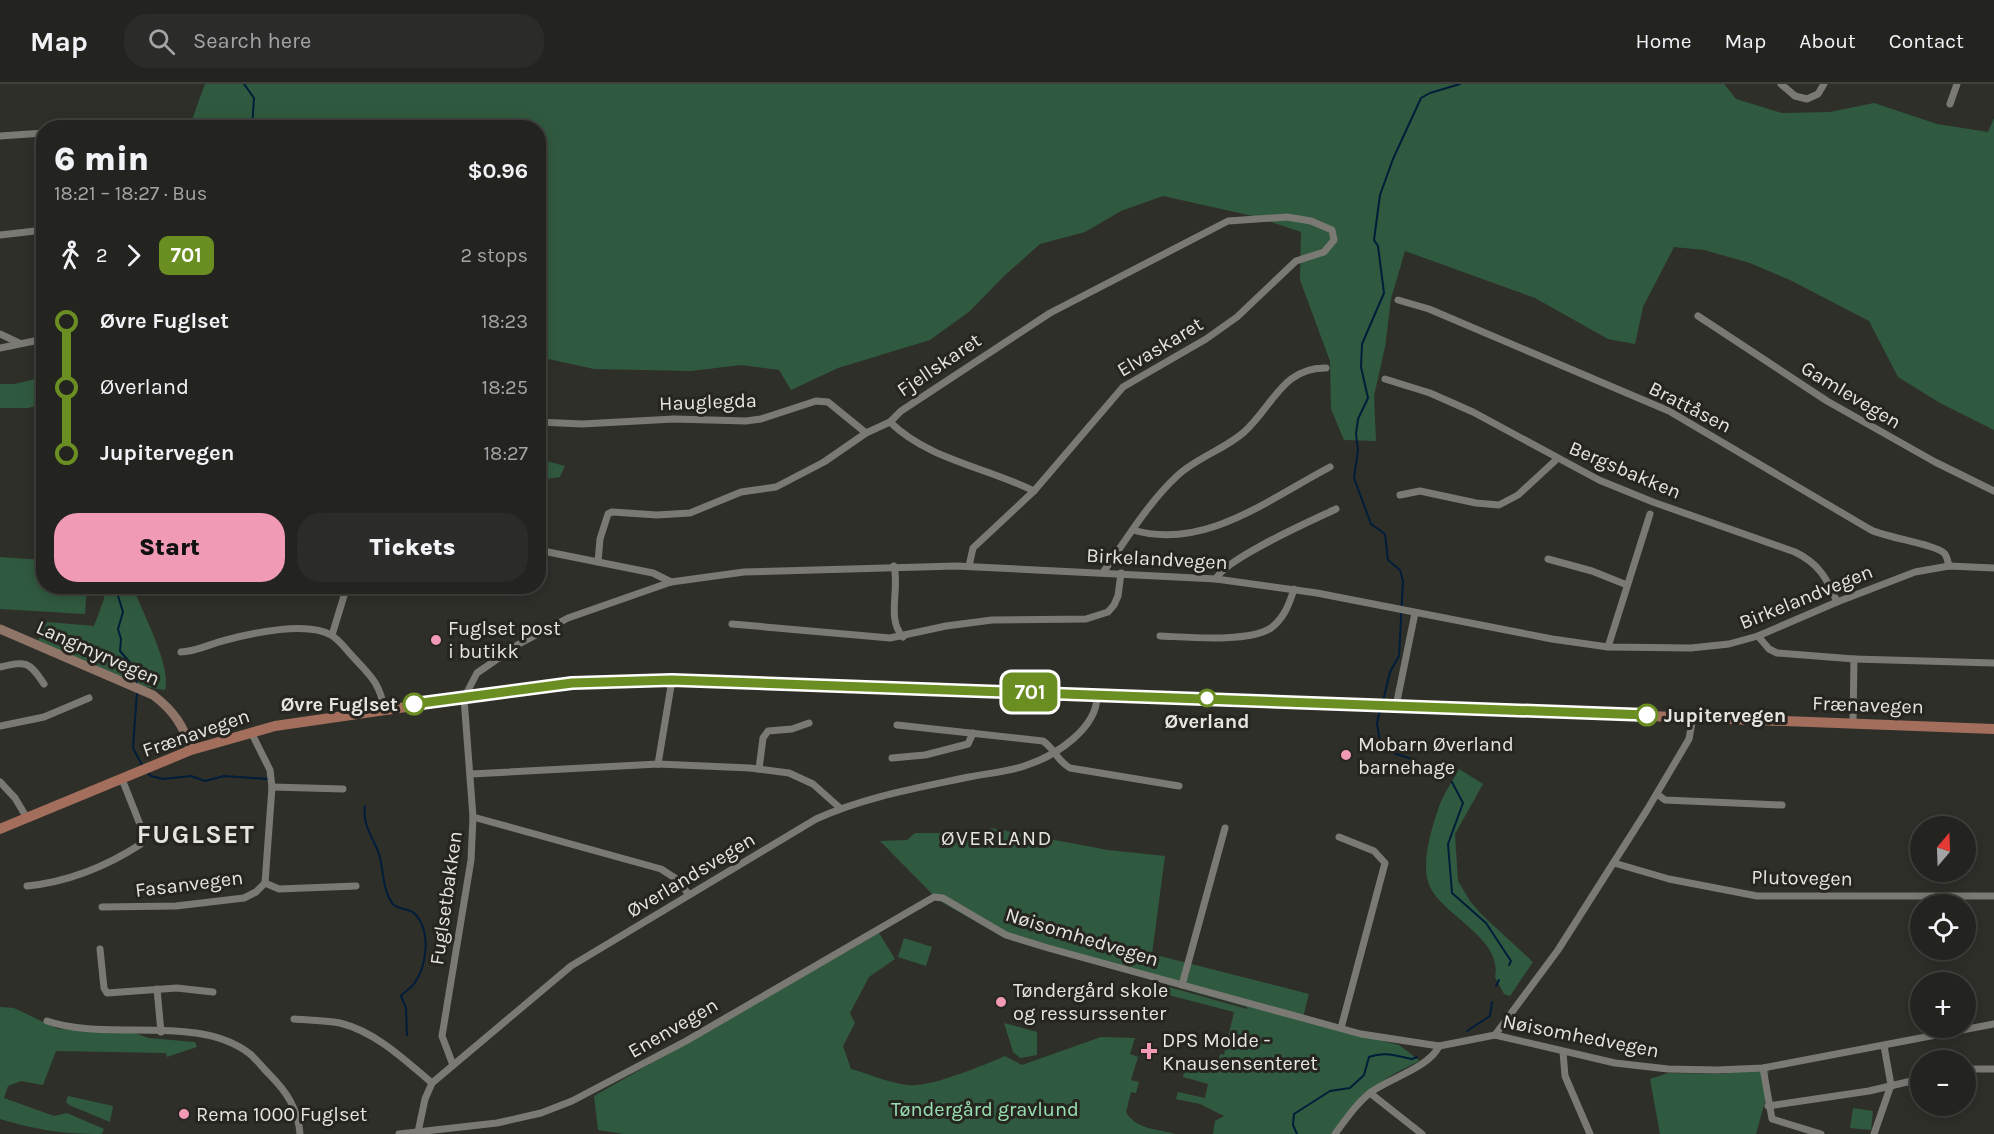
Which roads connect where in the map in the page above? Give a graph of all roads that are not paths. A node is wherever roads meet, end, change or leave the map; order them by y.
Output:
1 (1782, 84) edge
2 (1824, 84) edge
3 (1957, 84) edge
4 (1950, 104) dead end
5 (36, 134) edge
6 (0, 136) edge
7 (1332, 230) joint
8 (36, 231) edge
9 (0, 235) edge
10 (1398, 300) dead end
11 (1698, 316) dead end
12 (0, 334) edge
13 (36, 340) edge
14 (20, 343) junction
15 (0, 348) edge
16 (1326, 368) dead end
17 (1384, 379) dead end
18 (546, 422) edge
19 (890, 422) junction
20 (866, 433) junction
21 (1557, 459) junction
22 (1330, 467) dead end
23 (1034, 491) junction
24 (1994, 491) edge
25 (1400, 495) dead end
26 (1336, 509) dead end
27 (1650, 514) dead end
28 (1133, 530) junction
29 (546, 552) edge
30 (1548, 559) dead end
31 (598, 562) junction
32 (894, 566) junction
33 (969, 566) junction
34 (1949, 566) junction
35 (1994, 568) edge
36 (1104, 572) junction
37 (1121, 573) junction
38 (1216, 579) junction
39 (671, 582) junction
40 (1627, 585) junction
41 (1294, 589) junction
42 (345, 594) edge
43 (1837, 602) junction
44 (1415, 613) junction
45 (732, 624) dead end
46 (0, 629) edge
47 (332, 635) junction
48 (1160, 636) dead end
49 (1758, 636) junction
50 (903, 637) junction
51 (1608, 647) junction
52 (182, 652) dead end
53 (1854, 659) junction
54 (1994, 663) edge
55 (0, 667) edge
56 (672, 680) junction
57 (44, 684) dead end
58 (1097, 695) junction
59 (89, 698) dead end
60 (464, 698) junction
61 (1396, 706) junction
62 (384, 708) junction
63 (1693, 717) junction
64 (1853, 722) junction
65 (809, 723) dead end
66 (897, 725) dead end
67 (0, 726) edge
68 (1994, 729) edge
69 (251, 732) junction
70 (973, 733) junction
71 (191, 750) junction
72 (1053, 753) junction
73 (892, 758) dead end
74 (658, 764) junction
75 (759, 769) junction
76 (471, 774) junction
77 (122, 779) junction
78 (0, 782) edge
79 (1179, 786) dead end
80 (272, 787) junction
81 (343, 789) dead end
82 (1657, 794) junction
83 (1782, 804) dead end
84 (840, 808) junction
85 (27, 818) junction
86 (473, 818) junction
87 (1225, 828) dead end
88 (0, 829) edge
89 (1339, 837) dead end
90 (1614, 863) junction
91 (265, 883) junction
92 (27, 886) dead end
93 (356, 886) dead end
94 (689, 895) junction
95 (1994, 896) edge
96 (943, 898) joint
97 (102, 906) dead end
98 (100, 949) dead end
99 (1182, 985) junction
100 (157, 990) junction
101 (213, 992) dead end
102 (294, 1019) dead end
103 (47, 1021) dead end
104 (1994, 1024) edge
105 (1341, 1028) junction
106 (161, 1032) junction
107 (1495, 1035) junction
108 (1439, 1046) junction
109 (1884, 1046) junction
110 (1563, 1052) junction
111 (453, 1065) junction
112 (1764, 1068) junction
113 (1976, 1069) edge
114 (1994, 1069) edge
115 (1910, 1080) edge
116 (432, 1083) junction
117 (1891, 1085) junction
118 (1370, 1093) junction
119 (1768, 1106) junction
120 (418, 1132) junction
121 (300, 1134) edge
122 (399, 1134) edge
123 (1335, 1134) edge
124 (1422, 1134) edge
125 (1590, 1134) edge
126 (1821, 1134) edge
127 (1874, 1134) edge

1 - 2 street
3 - 4 street
5 - 6 street
7 - 19 street, Fjellskaret
7 - 23 street, Elvaskaret
8 - 9 street
10 - 34 street, Brattåsen
11 - 24 street, Gamlevegen
12 - 14 street
13 - 14 street
14 - 15 street
16 - 28 street
17 - 21 street, Bergsbakken
18 - 20 street, Hauglegda
19 - 20 street, Fjellskaret
19 - 23 street
20 - 31 street, Fjellskaret
21 - 25 street
21 - 43 street, Bergsbakken
22 - 28 street
23 - 33 street, Elvaskaret
26 - 38 street
27 - 40 street
28 - 36 street
29 - 31 street
30 - 40 street
31 - 39 street
32 - 33 street, Birkelandvegen
32 - 39 street, Birkelandvegen
32 - 50 street
33 - 36 street, Birkelandvegen
34 - 35 street, Birkelandvegen
34 - 43 street, Birkelandvegen
36 - 37 street, Birkelandvegen
37 - 38 street, Birkelandvegen
37 - 50 street
38 - 41 street, Birkelandvegen
39 - 60 street, Birkelandvegen
40 - 51 street
41 - 44 street, Birkelandvegen
41 - 48 street
42 - 47 street
43 - 49 street, Birkelandvegen
44 - 51 street, Birkelandvegen
44 - 61 street
45 - 50 street
46 - 71 main road, Langmyrvegen
47 - 52 street
47 - 62 street
49 - 51 street, Birkelandvegen
49 - 53 street
53 - 54 street
53 - 64 street
55 - 57 street
56 - 58 main road, Frænavegen
56 - 60 main road, Frænavegen
56 - 74 street
58 - 61 main road, Frænavegen
58 - 72 street, Øverlandsvegen
59 - 67 street
60 - 62 main road, Frænavegen
60 - 76 street, Fuglsetbakken
61 - 63 main road, Frænavegen
62 - 69 main road, Frænavegen
63 - 64 main road, Frænavegen
63 - 82 street
64 - 68 main road, Frænavegen
65 - 75 street
66 - 70 street
69 - 71 main road, Frænavegen
69 - 80 street, Fasanvegen
70 - 72 street
70 - 73 street
71 - 77 main road, Frænavegen
72 - 79 street
72 - 84 street, Øverlandsvegen
74 - 75 street
74 - 76 street
75 - 84 street
76 - 86 street, Fuglsetbakken
77 - 85 main road, Frænavegen
77 - 92 street
78 - 85 street
80 - 81 street
80 - 91 street, Fasanvegen
82 - 83 street
82 - 90 street
84 - 94 street, Øverlandsvegen
85 - 88 main road, Frænavegen
86 - 94 street
86 - 111 street, Fuglsetbakken
87 - 99 street, Nøisomhedvegen
89 - 105 street
90 - 95 street, Plutovegen
90 - 107 street
91 - 93 street
91 - 97 street, Fasanvegen
94 - 111 street, Øverlandsvegen
96 - 99 street, Nøisomhedvegen
96 - 120 street, Enenvegen
98 - 100 street
99 - 105 street, Nøisomhedvegen
100 - 101 street
100 - 106 street
102 - 116 street
103 - 106 street
104 - 109 street, Nøisomhedvegen
105 - 108 street, Nøisomhedvegen
106 - 121 street
107 - 108 street, Nøisomhedvegen
107 - 110 street, Nøisomhedvegen
108 - 118 street
109 - 112 street, Nøisomhedvegen
109 - 117 street
110 - 112 street, Nøisomhedvegen
110 - 125 street
111 - 116 street, Øverlandsvegen
112 - 119 street
113 - 114 street
115 - 117 street
116 - 120 street
117 - 119 street
117 - 127 street
118 - 123 street
118 - 124 street
119 - 126 street
120 - 122 street, Enenvegen

